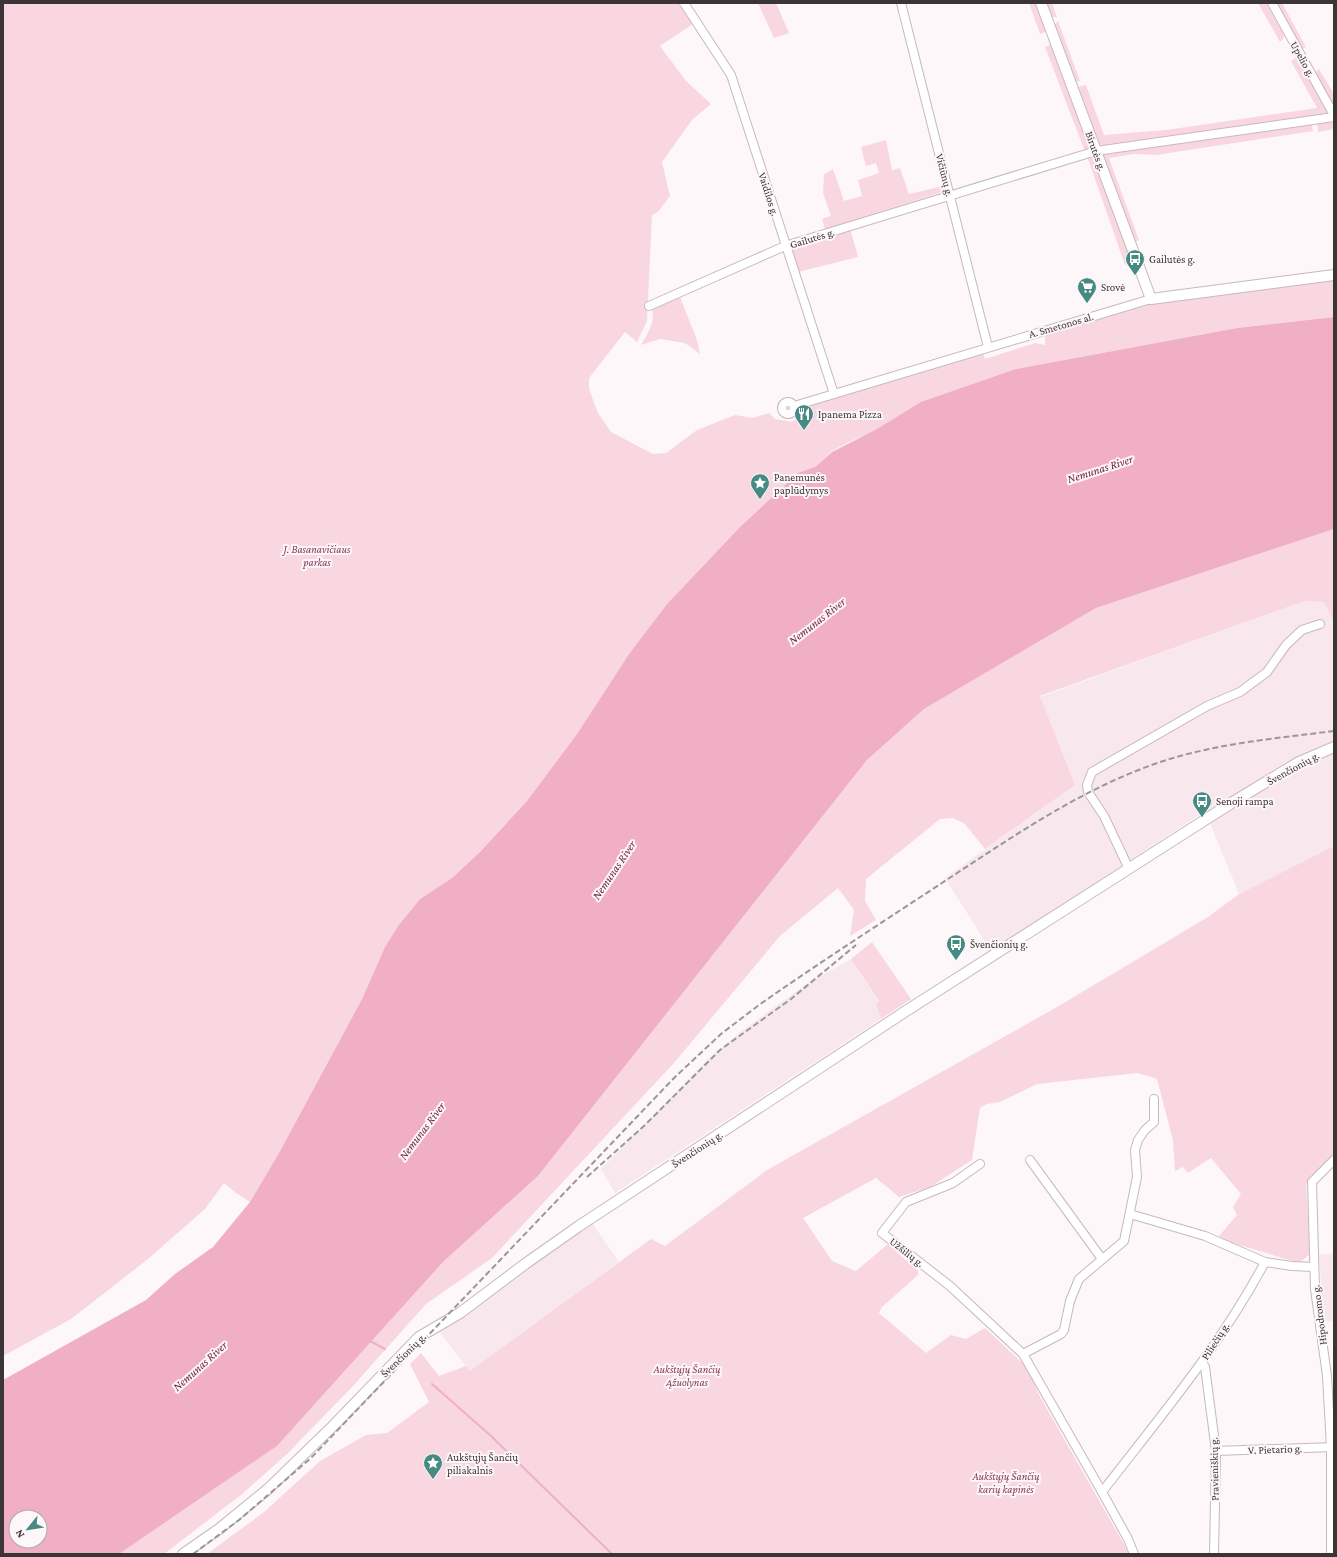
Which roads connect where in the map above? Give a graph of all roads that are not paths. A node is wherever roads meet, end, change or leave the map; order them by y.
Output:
1 (684, 3) edge
2 (901, 3) edge
3 (1041, 3) edge
4 (1272, 3) edge
5 (1334, 116) edge
6 (1096, 151) junction
7 (950, 194) junction
8 (785, 246) junction
9 (1334, 275) edge
10 (1151, 299) junction
11 (649, 306) dead end
12 (988, 347) junction
13 (834, 394) junction
14 (794, 406) dead end
15 (1320, 624) dead end
16 (1334, 747) edge
17 (1129, 869) junction
18 (1154, 1099) dead end
19 (1030, 1160) dead end
20 (1334, 1160) edge
21 (980, 1164) dead end
22 (1130, 1214) junction
23 (1102, 1259) junction
24 (1265, 1262) junction
25 (1314, 1267) junction
26 (1023, 1354) junction
27 (1202, 1362) junction
28 (1332, 1447) edge
29 (1216, 1451) junction
30 (1102, 1492) junction
31 (183, 1554) edge
32 (1134, 1554) edge
33 (1214, 1554) edge
34 (1331, 1554) edge

1 - 8 street, Vaidilos g.
2 - 7 street, Vičiūnų g.
3 - 6 street, Birutės g.
4 - 5 street, Upelio g.
5 - 6 street, Gailutės g.
6 - 7 street, Gailutės g.
6 - 10 street, Birutės g.
7 - 8 street, Gailutės g.
7 - 12 street, Vičiūnų g.
8 - 11 street, Gailutės g.
8 - 13 street, Vaidilos g.
9 - 10 street, A. Smetonos al.
10 - 12 street, A. Smetonos al.
12 - 13 street, A. Smetonos al.
13 - 14 street, A. Smetonos al.
15 - 17 street
16 - 17 street, Švenčionių g.
17 - 31 street, Švenčionių g.
18 - 22 street
19 - 23 street
20 - 25 street
21 - 26 street, Užšilių g.
22 - 23 street
22 - 24 street
23 - 26 street
24 - 25 street
24 - 27 street, Piliečių g.
25 - 28 street, Hipodromo g.
26 - 30 street, Užšilių g.
27 - 29 street, Pravieniškių g.
27 - 30 street, Piliečių g.
28 - 29 street, V. Pietario g.
28 - 34 street, Hipodromo g.
29 - 33 street, Pravieniškių g.
30 - 32 street

